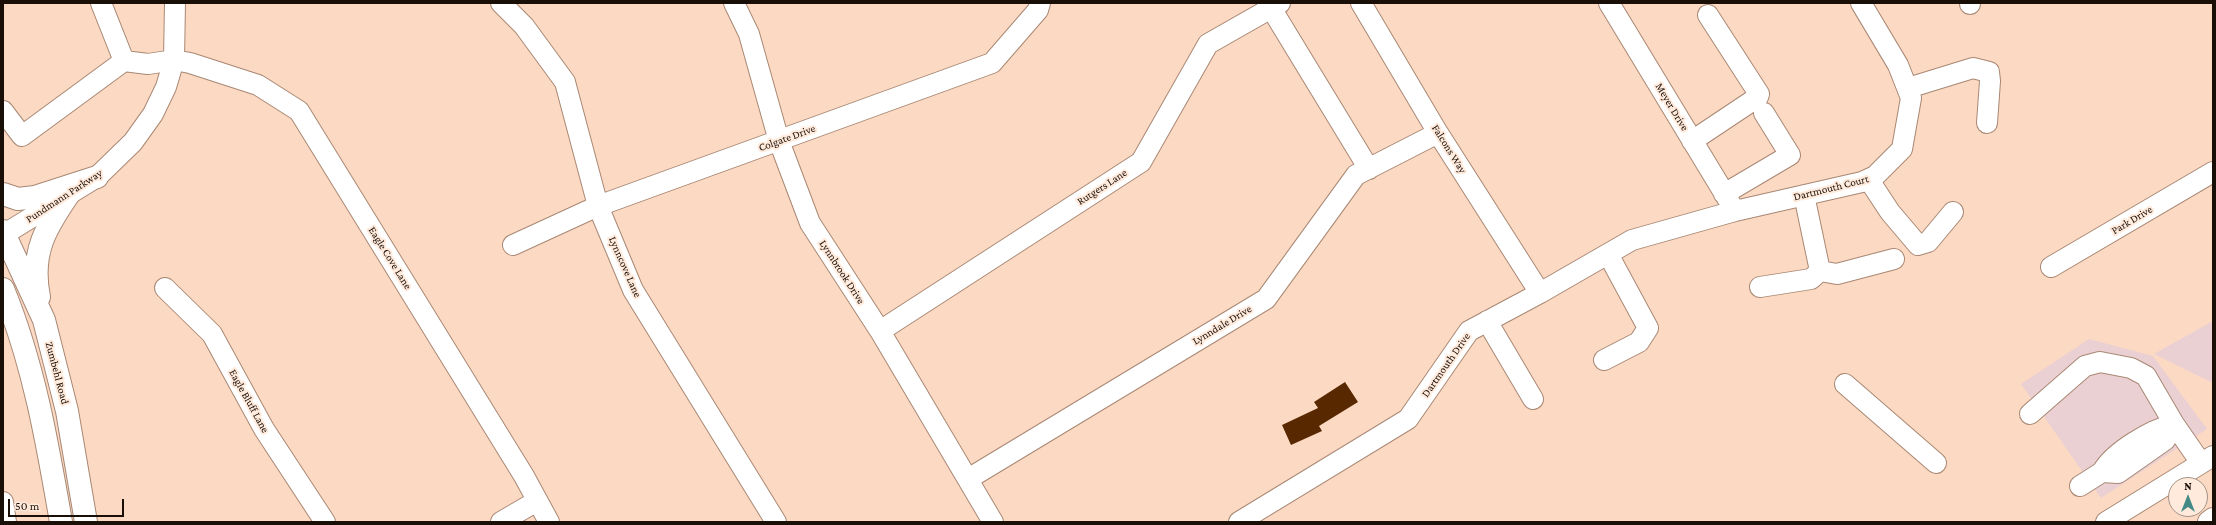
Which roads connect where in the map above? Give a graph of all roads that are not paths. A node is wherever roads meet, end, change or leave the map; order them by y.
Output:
1 (101, 3) edge
2 (175, 3) edge
3 (501, 3) edge
4 (734, 3) edge
5 (1040, 3) edge
6 (1361, 3) edge
7 (1609, 3) edge
8 (1860, 3) edge
9 (1273, 5) edge
10 (1706, 8) edge
11 (174, 60) junction
12 (124, 61) junction
13 (1908, 88) junction
14 (1764, 113) dead end
15 (5, 114) edge
16 (1987, 123) dead end
17 (1438, 133) junction
18 (779, 141) junction
19 (1692, 141) junction
20 (1369, 169) junction
21 (2213, 172) edge
22 (97, 177) junction
23 (1869, 180) junction
24 (71, 191) junction
25 (3, 194) edge
26 (1724, 194) junction
27 (1804, 195) junction
28 (598, 206) junction
29 (1735, 211) junction
30 (1953, 212) dead end
31 (4, 234) edge
32 (513, 245) dead end
33 (1608, 254) junction
34 (1894, 259) dead end
35 (2051, 267) dead end
36 (1820, 271) junction
37 (165, 288) dead end
38 (1760, 288) dead end
39 (1540, 293) junction
40 (5, 297) edge
41 (44, 320) junction
42 (1487, 321) junction
43 (880, 331) junction
44 (1604, 360) dead end
45 (1845, 384) dead end
46 (1533, 399) dead end
47 (2030, 414) dead end
48 (2174, 424) junction
49 (2207, 460) edge
50 (1936, 463) dead end
51 (968, 479) junction
52 (2080, 486) dead end
53 (537, 501) junction
54 (3, 502) edge
55 (2213, 518) edge
56 (6, 522) edge
57 (61, 522) edge
58 (86, 522) edge
59 (325, 522) edge
60 (501, 522) edge
61 (549, 522) edge
62 (776, 522) edge
63 (994, 522) edge
64 (1240, 522) edge
65 (2106, 522) edge
66 (2209, 522) edge

1 - 12 street
2 - 11 street, Pundmann Parkway
3 - 28 street, Lynncove Lane
4 - 18 street, Lynnbrook Drive
5 - 18 street, Colgate Drive
6 - 17 street, Falcons Way
7 - 19 street, Meyer Drive
8 - 13 street, Dartmouth Court
9 - 20 street
9 - 43 street, Rutgers Lane
10 - 19 street
11 - 12 street
11 - 22 street, Pundmann Parkway
11 - 53 street, Eagle Cove Lane
12 - 15 street
13 - 16 street
13 - 23 street, Dartmouth Court
14 - 26 street
17 - 20 street, Lynndale Drive
17 - 39 street, Falcons Way
18 - 28 street, Colgate Drive
18 - 43 street, Lynnbrook Drive
19 - 26 street, Meyer Drive
20 - 51 street, Lynndale Drive
21 - 35 street, Park Drive
22 - 24 street, Pundmann Parkway
22 - 25 main road
23 - 27 street, Dartmouth Court
23 - 30 street
24 - 31 street, Pundmann Parkway
24 - 41 main road
26 - 29 street, Meyer Drive
27 - 29 street, Dartmouth Court
27 - 36 street
28 - 32 street, Colgate Drive
28 - 62 street, Lynncove Lane
29 - 33 street, Dartmouth Drive
31 - 41 main road, Zumbehl Road
33 - 39 street, Dartmouth Drive
33 - 44 street
34 - 36 street
36 - 38 street
37 - 59 street, Eagle Bluff Lane
39 - 42 street, Dartmouth Drive
40 - 57 main road
41 - 58 main road, Zumbehl Road
42 - 46 street
42 - 64 street, Dartmouth Drive
43 - 51 street, Lynnbrook Drive
45 - 50 street
47 - 48 street
48 - 49 street
48 - 52 street
49 - 65 street
51 - 63 street, Lynnbrook Drive
53 - 60 street
53 - 61 street, Eagle Cove Lane
54 - 56 street
55 - 66 main road

